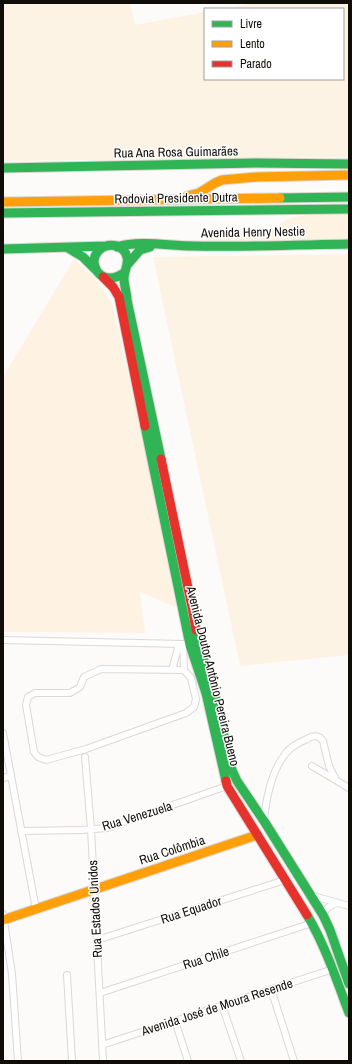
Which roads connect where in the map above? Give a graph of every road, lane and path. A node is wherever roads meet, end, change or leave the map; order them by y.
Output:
1 (349, 164) edge
2 (3, 168) edge
3 (349, 176) edge
4 (349, 197) edge
5 (167, 200) junction
6 (3, 202) edge
7 (349, 209) edge
8 (3, 213) edge
9 (349, 244) edge
10 (157, 245) junction
11 (106, 246) junction
12 (66, 247) junction
13 (117, 247) junction
14 (3, 249) edge
15 (126, 268) junction
16 (95, 269) junction
17 (103, 277) junction
18 (3, 640) edge
19 (187, 644) junction
20 (172, 670) junction
21 (184, 670) junction
22 (3, 733) edge
23 (85, 757) dead end
24 (312, 766) dead end
25 (11, 776) junction
26 (3, 778) edge
27 (335, 778) junction
28 (227, 786) junction
29 (349, 788) edge
30 (246, 795) junction
31 (266, 807) junction
32 (267, 826) junction
33 (91, 829) junction
34 (21, 831) junction
35 (257, 836) junction
36 (285, 880) junction
37 (94, 889) junction
38 (309, 894) junction
39 (337, 903) junction
40 (349, 906) edge
41 (36, 909) junction
42 (323, 915) junction
43 (3, 918) edge
44 (312, 923) junction
45 (97, 940) junction
46 (333, 969) junction
47 (67, 975) dead end
48 (348, 979) edge
49 (337, 982) junction
50 (271, 989) junction
51 (100, 993) junction
52 (222, 1005) junction
53 (349, 1013) edge
54 (175, 1021) junction
55 (102, 1045) junction
56 (18, 1061) edge
57 (72, 1061) edge
58 (103, 1061) edge
59 (188, 1061) edge
60 (241, 1061) edge
61 (294, 1061) edge

1 - 2 main road, Rua Ana Rosa Guimarães
3 - 5 main road
4 - 5 main road, Rodovia Presidente Dutra
5 - 6 main road, Rodovia Presidente Dutra
7 - 8 main road, Rodovia Presidente Dutra
9 - 10 main road, Avenida Henry Nestie
10 - 13 main road, Avenida Henry Nestie
10 - 15 main road
11 - 12 main road
11 - 13 main road
11 - 16 main road
12 - 14 main road
12 - 16 main road
13 - 15 main road
15 - 17 main road
15 - 19 main road, Avenida Doutor Antônio Pereira Bueno
16 - 17 main road
17 - 19 main road, Avenida Doutor Antônio Pereira Bueno
18 - 19 street
19 - 20 street
19 - 21 street
19 - 28 main road, Avenida Doutor Antônio Pereira Bueno
19 - 30 main road, Avenida Doutor Antônio Pereira Bueno
20 - 21 street
20 - 21 street
22 - 25 street
23 - 33 street, Rua Estados Unidos
24 - 27 street
25 - 26 street
25 - 34 street
27 - 29 street
27 - 31 street
28 - 30 main road
28 - 33 street, Rua Venezuela
28 - 35 main road, Avenida Doutor Antônio Pereira Bueno
30 - 31 street
30 - 32 main road, Avenida Doutor Antônio Pereira Bueno
31 - 32 street
32 - 35 main road, Rua Colômbia
32 - 35 main road
32 - 38 main road, Avenida Doutor Antônio Pereira Bueno
33 - 34 street, Rua Venezuela
33 - 37 street, Rua Estados Unidos
34 - 41 street
35 - 36 main road, Avenida Doutor Antônio Pereira Bueno
35 - 37 main road, Rua Colômbia
36 - 44 main road, Avenida Doutor Antônio Pereira Bueno
36 - 45 street, Rua Equador
37 - 41 main road, Rua Colômbia
37 - 45 street, Rua Estados Unidos
38 - 39 street
38 - 42 main road, Avenida Doutor Antônio Pereira Bueno
39 - 40 street
39 - 42 street
41 - 43 main road, Rua Colômbia
42 - 48 main road, Avenida Doutor Antônio Pereira Bueno
43 - 56 street
44 - 46 main road, Avenida Doutor Antônio Pereira Bueno
44 - 51 street, Rua Chile
45 - 51 street, Rua Estados Unidos
46 - 49 main road, Avenida Doutor Antônio Pereira Bueno
46 - 50 street, Avenida José de Moura Resende
47 - 57 street
48 - 49 street
49 - 53 main road, Avenida Doutor Antônio Pereira Bueno
50 - 52 street, Avenida José de Moura Resende
50 - 61 street
51 - 55 street, Rua Estados Unidos
52 - 54 street, Avenida José de Moura Resende
52 - 60 street
54 - 55 street, Avenida José de Moura Resende
54 - 59 street
55 - 58 street, Rua Estados Unidos

